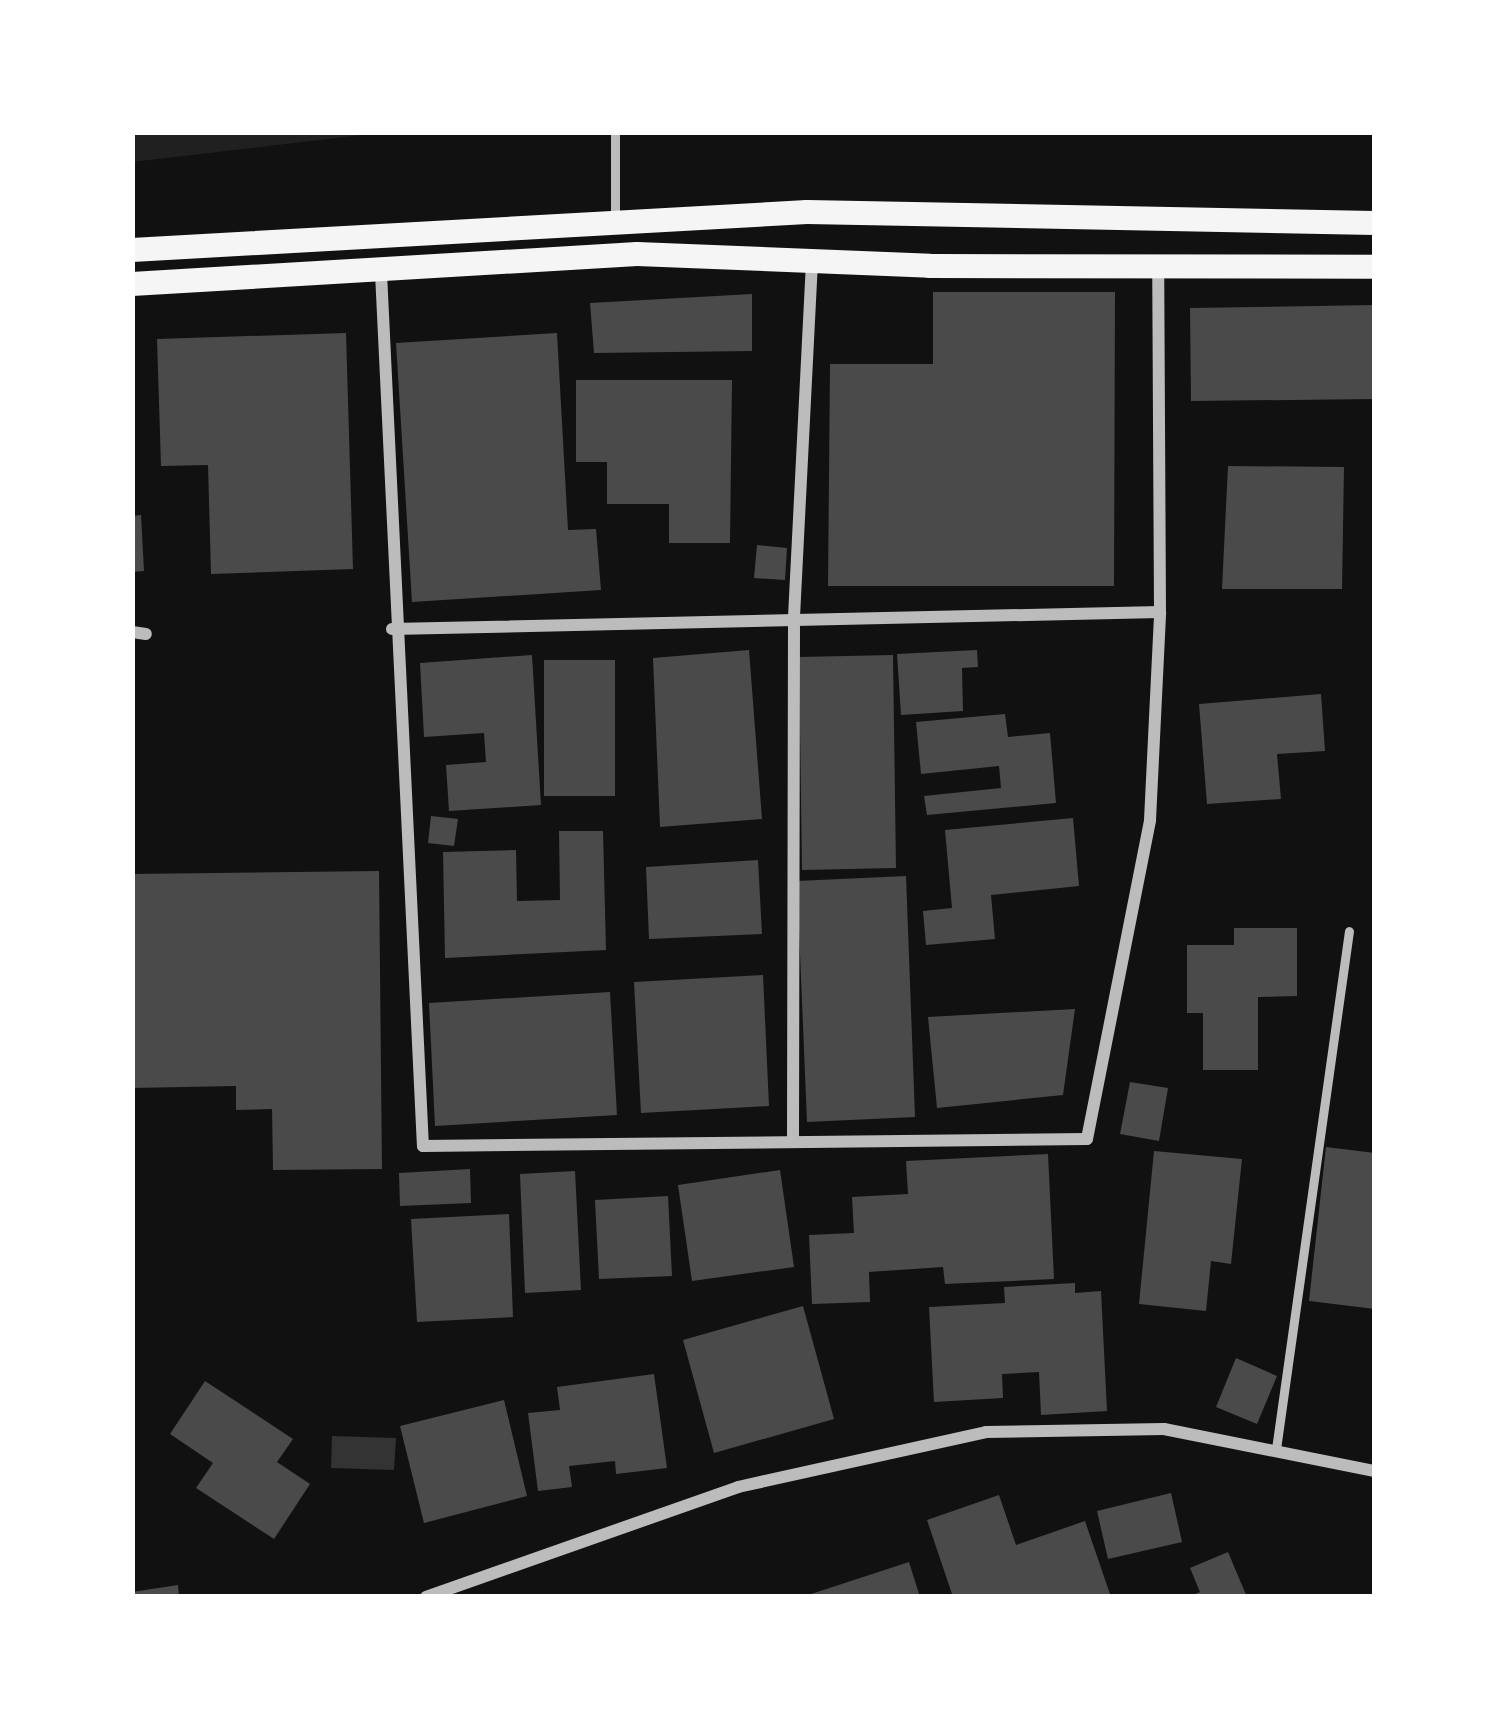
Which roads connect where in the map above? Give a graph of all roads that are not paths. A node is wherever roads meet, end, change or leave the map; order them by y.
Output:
1 (614, 132) edge
2 (615, 217) junction
3 (1375, 224) edge
4 (132, 250) edge
5 (812, 260) junction
6 (1375, 267) edge
7 (1158, 269) junction
8 (381, 273) junction
9 (132, 284) edge
10 (1160, 612) junction
11 (794, 616) junction
12 (392, 629) junction
13 (1349, 931) dead end
14 (793, 1142) junction
15 (1276, 1449) junction
16 (1375, 1471) edge
17 (426, 1597) edge

1 - 2 lane
2 - 3 main road
2 - 4 main road
5 - 7 main road
5 - 8 main road
5 - 11 street
6 - 7 main road
7 - 10 street
8 - 9 main road
8 - 12 street
10 - 11 street
10 - 14 street
11 - 12 street
11 - 14 street
12 - 14 street
13 - 15 lane
15 - 16 street
15 - 17 street

